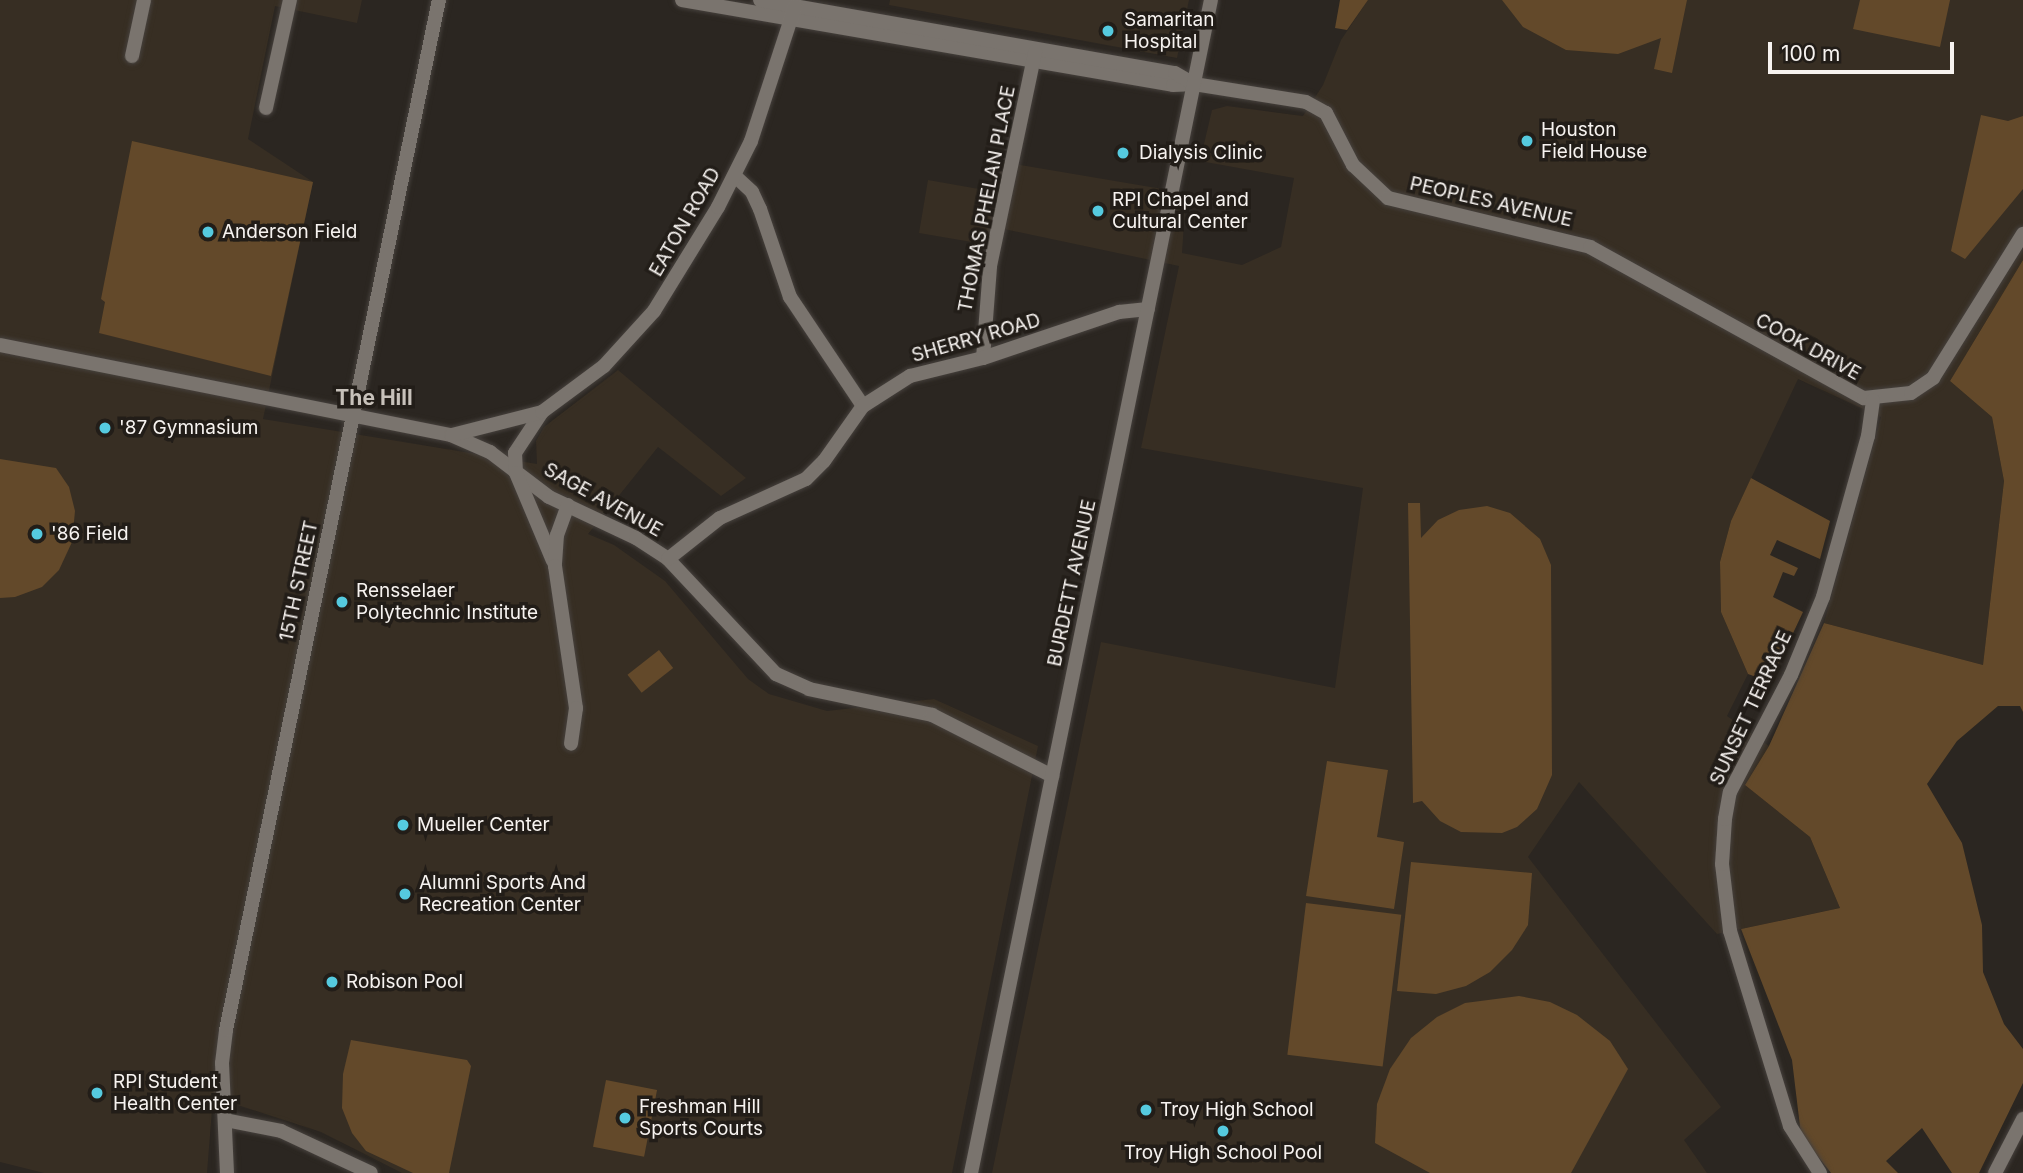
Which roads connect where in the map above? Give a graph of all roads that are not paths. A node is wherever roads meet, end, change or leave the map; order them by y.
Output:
1 (144, 0) edge
2 (290, 0) edge
3 (439, 0) edge
4 (682, 0) edge
5 (760, 0) edge
6 (1211, 0) edge
7 (793, 13) junction
8 (1035, 54) junction
9 (132, 56) dead end
10 (1194, 84) junction
11 (267, 108) dead end
12 (735, 176) junction
13 (2023, 234) edge
14 (1147, 309) junction
15 (1724, 323) joint
16 (0, 345) edge
17 (983, 358) junction
18 (1873, 400) junction
19 (863, 406) junction
20 (542, 412) junction
21 (352, 418) junction
22 (451, 435) junction
23 (516, 473) junction
24 (568, 505) junction
25 (668, 559) junction
26 (555, 566) junction
27 (571, 744) dead end
28 (1052, 776) junction
29 (2023, 1119) edge
30 (225, 1120) junction
31 (2000, 1171) edge
32 (227, 1173) edge
33 (371, 1173) edge
34 (971, 1173) edge
35 (1820, 1173) edge

1 - 9 street
2 - 11 street
3 - 21 street, 15TH STREET
4 - 7 street, PEOPLES AVENUE
5 - 7 street, PEOPLES AVENUE
6 - 10 street, BURDETT AVENUE
7 - 8 street, PEOPLES AVENUE
7 - 12 street, EATON ROAD
8 - 10 street, PEOPLES AVENUE
8 - 17 street, THOMAS PHELAN PLACE
10 - 14 street, BURDETT AVENUE
10 - 15 street, PEOPLES AVENUE
12 - 19 street
12 - 20 street, EATON ROAD
13 - 18 street
14 - 17 street, SHERRY ROAD
14 - 28 street, BURDETT AVENUE
15 - 18 street, COOK DRIVE
16 - 21 street, SAGE AVENUE
17 - 19 street, SHERRY ROAD
18 - 35 street, SUNSET TERRACE
19 - 25 street, SHERRY ROAD
20 - 22 street, EATON ROAD
20 - 23 street, EATON ROAD
21 - 22 street, SAGE AVENUE
21 - 30 street, 15TH STREET
22 - 23 street, SAGE AVENUE
23 - 24 street, SAGE AVENUE
23 - 26 street
24 - 25 street, SAGE AVENUE
24 - 26 street
25 - 28 street, SAGE AVENUE
26 - 27 street
28 - 34 street, BURDETT AVENUE
29 - 31 street
30 - 32 street, 15TH STREET
30 - 33 street

